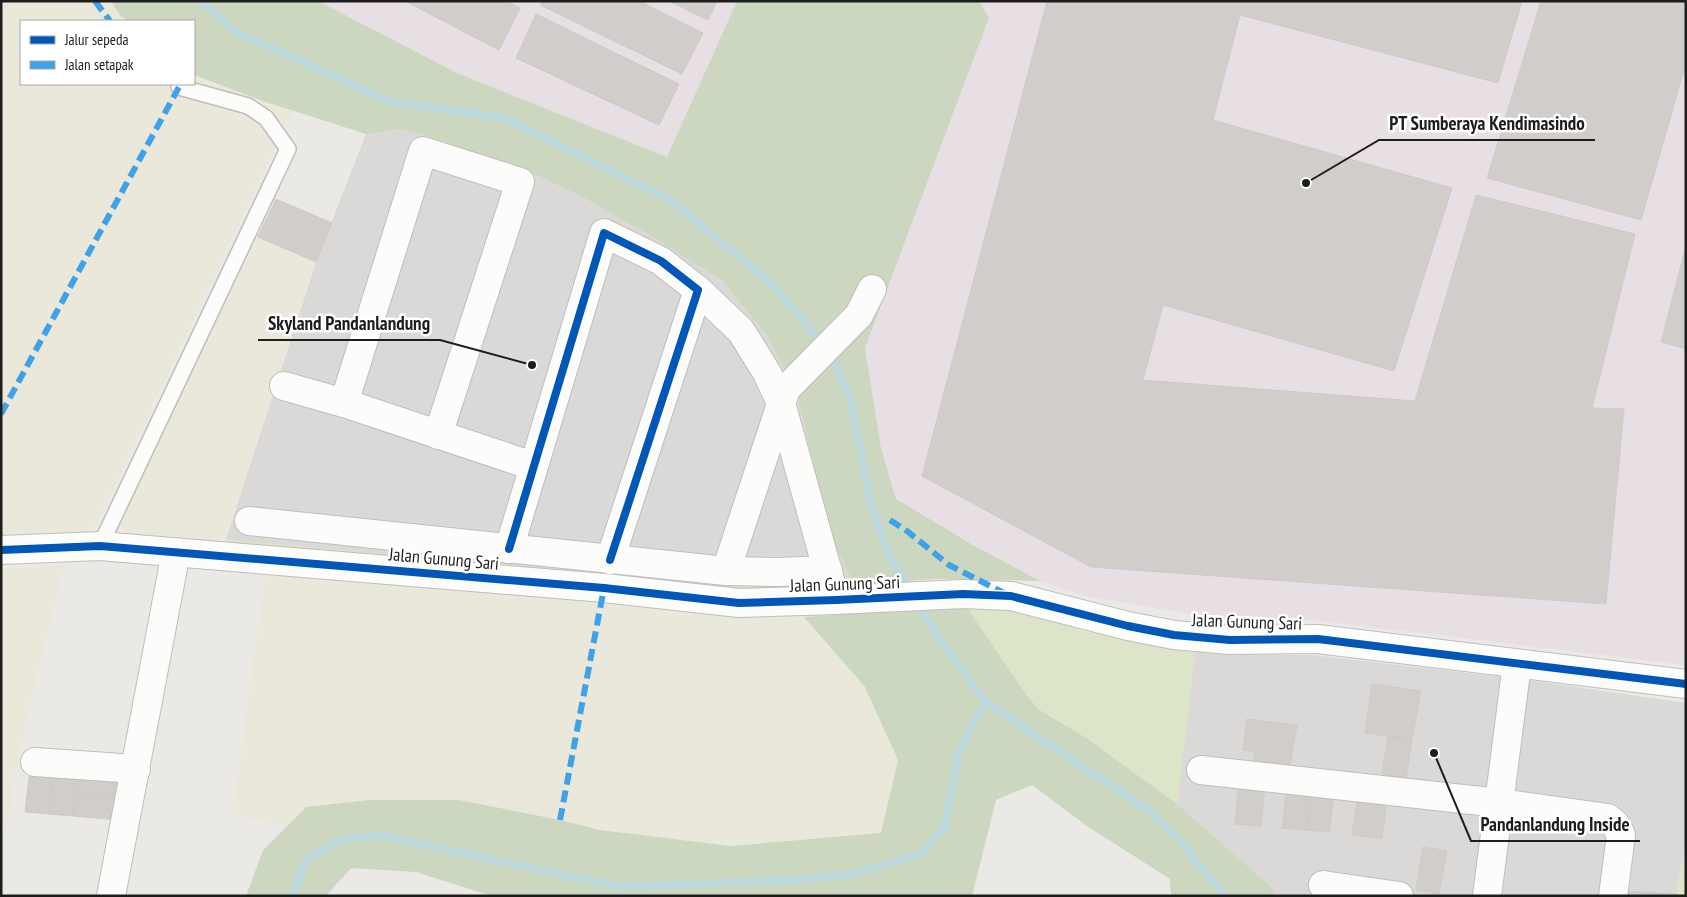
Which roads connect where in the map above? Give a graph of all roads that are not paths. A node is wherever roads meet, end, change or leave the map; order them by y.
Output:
1 (179, 87) dead end
2 (872, 289) dead end
3 (698, 290) junction
4 (284, 386) dead end
5 (344, 403) junction
6 (781, 403) junction
7 (438, 435) junction
8 (534, 466) junction
9 (248, 521) dead end
10 (100, 546) junction
11 (509, 549) junction
12 (1, 550) edge
13 (176, 552) junction
14 (610, 560) junction
15 (828, 570) junction
16 (726, 571) junction
17 (836, 600) junction
18 (1517, 664) junction
19 (1686, 684) edge
20 (35, 762) dead end
21 (136, 770) junction
22 (1201, 770) dead end
23 (1499, 803) junction
24 (1323, 885) dead end
25 (111, 896) edge
26 (1399, 896) edge
27 (1487, 896) edge
28 (1612, 896) edge

1 - 10 lane
2 - 6 street
3 - 6 street
3 - 8 street
3 - 14 street
4 - 5 street
5 - 7 street
5 - 7 street
6 - 15 street
6 - 16 street
7 - 8 street
8 - 11 street
9 - 11 street
10 - 12 street, Jalan Gunung Sari
10 - 13 street, Jalan Gunung Sari
11 - 14 street
13 - 17 street, Jalan Gunung Sari
13 - 21 street
14 - 16 street
15 - 16 street
15 - 17 street
17 - 18 street, Jalan Gunung Sari
18 - 19 street, Jalan Gunung Sari
18 - 23 street
20 - 21 street
21 - 25 street
22 - 23 street
23 - 27 street
23 - 28 street
24 - 26 street

